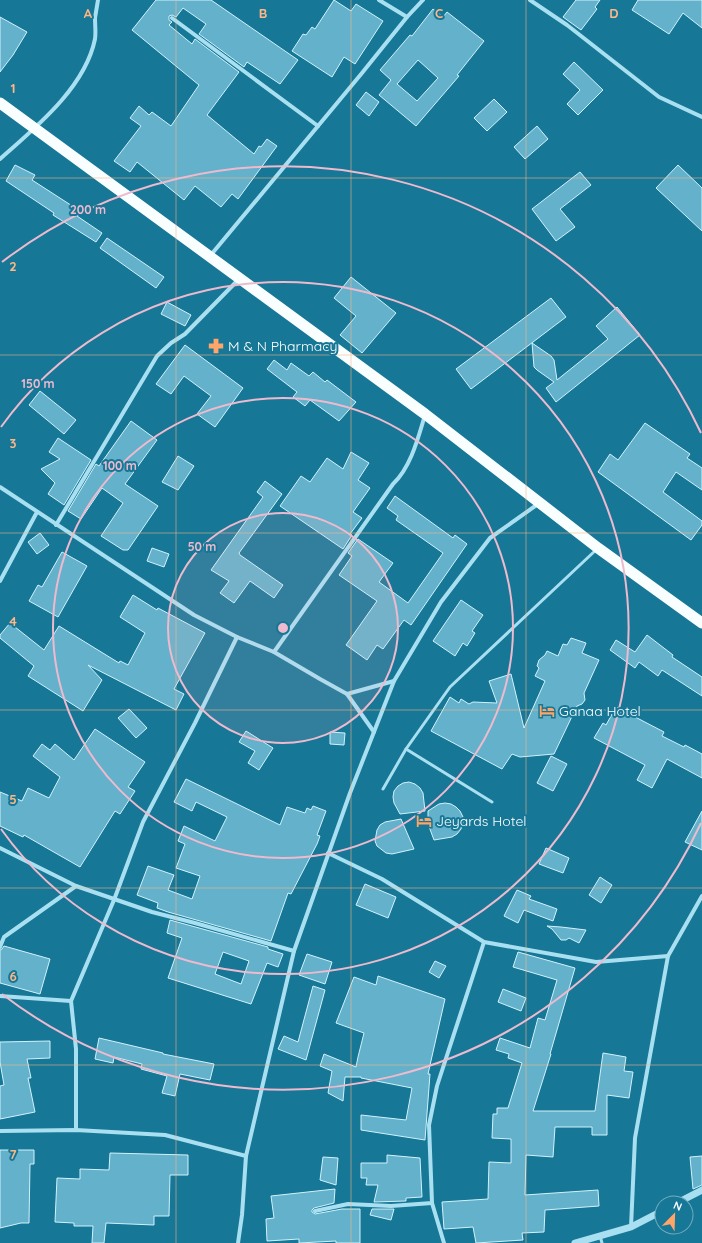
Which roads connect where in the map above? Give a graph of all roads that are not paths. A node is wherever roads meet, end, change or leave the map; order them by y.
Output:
1 (98, 0) edge
2 (379, 0) edge
3 (422, 0) edge
4 (530, 0) edge
5 (407, 17) junction
6 (172, 18) dead end
7 (0, 103) edge
8 (702, 117) edge
9 (318, 126) junction
10 (35, 128) junction
11 (0, 159) edge
12 (210, 256) junction
13 (240, 278) junction
14 (425, 414) junction
15 (0, 487) edge
16 (540, 503) junction
17 (37, 512) junction
18 (56, 525) junction
19 (598, 548) junction
20 (0, 581) edge
21 (702, 623) edge
22 (237, 637) junction
23 (274, 652) junction
24 (394, 681) junction
25 (347, 694) junction
26 (374, 732) junction
27 (406, 749) junction
28 (383, 789) dead end
29 (492, 802) dead end
30 (0, 848) edge
31 (328, 853) junction
32 (76, 886) junction
33 (702, 896) edge
34 (114, 900) junction
35 (484, 942) junction
36 (0, 947) edge
37 (294, 951) junction
38 (668, 956) junction
39 (0, 996) edge
40 (71, 1001) junction
41 (76, 1130) junction
42 (0, 1131) edge
43 (246, 1156) junction
44 (702, 1190) edge
45 (692, 1195) edge
46 (432, 1203) junction
47 (315, 1211) dead end
48 (654, 1215) edge
49 (631, 1227) junction
50 (601, 1240) edge
51 (238, 1243) edge
52 (444, 1243) edge
53 (575, 1243) edge

1 - 10 street
2 - 5 street
3 - 5 street
4 - 8 street
5 - 9 street
6 - 9 street
7 - 10 highway
9 - 12 street
10 - 11 street
10 - 12 highway
12 - 13 highway
13 - 14 highway
13 - 18 street
14 - 16 highway
14 - 23 street
15 - 17 street
16 - 19 highway
16 - 24 street
17 - 18 street
17 - 20 street
18 - 22 street
19 - 21 highway
19 - 27 lane
22 - 23 street
22 - 34 street
23 - 25 street
24 - 25 street
24 - 26 street
25 - 26 street
26 - 31 street
27 - 28 lane
27 - 29 lane
30 - 32 street
31 - 35 street
31 - 37 street
32 - 34 street
32 - 36 street
33 - 38 street
34 - 37 street
34 - 40 street
35 - 38 street
35 - 46 street
37 - 43 street
38 - 49 street
39 - 40 street
40 - 41 street
41 - 42 street
41 - 43 street
43 - 51 street
44 - 45 street
46 - 47 street
46 - 52 street
48 - 49 street
49 - 50 street
50 - 53 street

